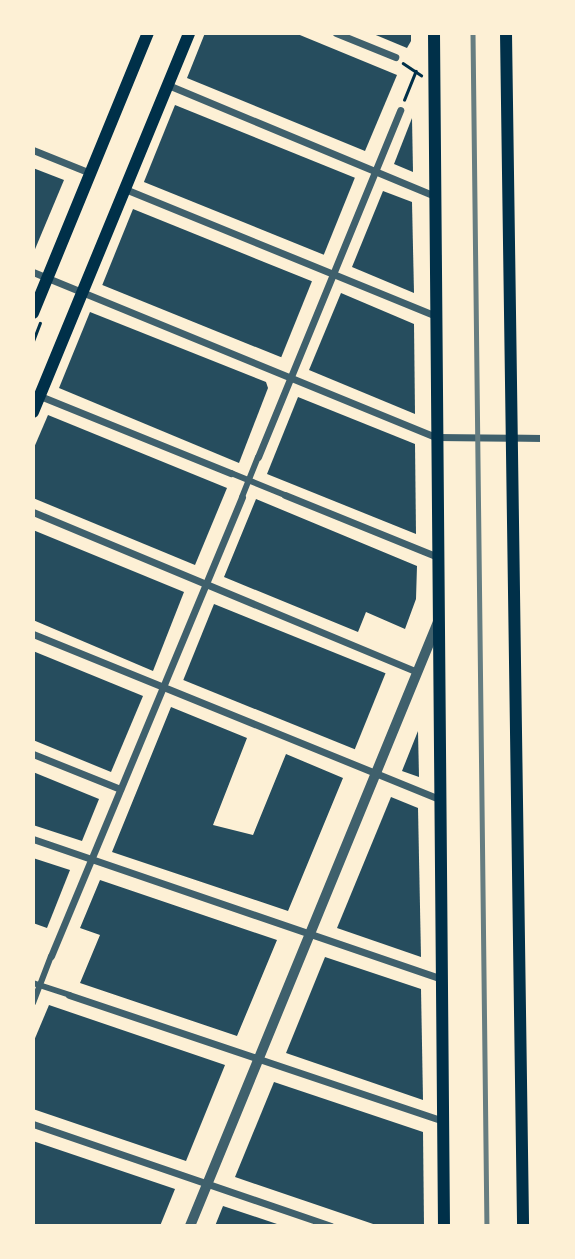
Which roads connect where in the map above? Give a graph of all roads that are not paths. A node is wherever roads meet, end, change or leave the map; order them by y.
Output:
1 (148, 33) edge
2 (190, 33) edge
3 (336, 33) edge
4 (434, 33) edge
5 (506, 33) edge
6 (395, 57) road end
7 (168, 85) junction
8 (400, 110) road end
9 (33, 150) edge
10 (375, 171) junction
11 (90, 173) junction
12 (125, 189) junction
13 (435, 196) junction
14 (33, 272) edge
15 (333, 274) junction
16 (48, 278) junction
17 (83, 292) junction
18 (33, 313) edge
19 (436, 316) junction
20 (291, 377) junction
21 (40, 396) junction
22 (33, 412) edge
23 (436, 437) junction
24 (542, 438) edge
25 (513, 439) junction
26 (258, 457) joint
27 (231, 473) joint
28 (249, 480) junction
29 (285, 495) joint
30 (242, 497) joint
31 (33, 512) edge
32 (438, 557) junction
33 (206, 584) junction
34 (438, 622) junction
35 (33, 634) edge
36 (417, 672) junction
37 (163, 687) junction
38 (33, 754) edge
39 (376, 773) junction
40 (120, 789) junction
41 (440, 799) junction
42 (33, 839) edge
43 (91, 859) junction
44 (310, 934) junction
45 (51, 956) joint
46 (442, 979) junction
47 (37, 984) edge
48 (69, 995) joint
49 (33, 1003) edge
50 (258, 1058) junction
51 (443, 1121) junction
52 (33, 1124) edge
53 (207, 1183) junction
54 (190, 1226) edge
55 (331, 1226) edge
56 (444, 1226) edge
57 (523, 1226) edge

1 - 11 main road
2 - 7 main road
3 - 6 street
4 - 13 main road
5 - 25 main road
7 - 10 street
7 - 12 main road
8 - 10 street
9 - 11 street
10 - 13 street
10 - 15 street
11 - 16 main road
12 - 15 street
12 - 17 main road
13 - 19 main road
14 - 16 street
15 - 19 street
15 - 20 street
16 - 17 street
16 - 18 main road
17 - 20 street
17 - 21 main road
19 - 23 main road
20 - 23 street
20 - 26 street
21 - 22 main road
21 - 27 street
23 - 25 street
23 - 32 main road
24 - 25 street
25 - 57 main road
26 - 28 street
27 - 28 street
28 - 29 street
28 - 30 street
29 - 32 street
30 - 33 street
31 - 33 street
32 - 34 main road
33 - 36 street
33 - 37 street
34 - 36 street
34 - 41 main road
35 - 37 street
36 - 39 street
37 - 39 street
37 - 40 street
38 - 40 street
39 - 41 street
39 - 44 street
40 - 43 street
41 - 46 main road
42 - 43 street
43 - 44 street
43 - 45 street
44 - 46 street
44 - 50 street
45 - 47 street
46 - 51 main road
47 - 48 street
47 - 49 street
48 - 50 street
50 - 51 street
50 - 53 street
51 - 56 main road
52 - 53 street
53 - 54 street
53 - 55 street

